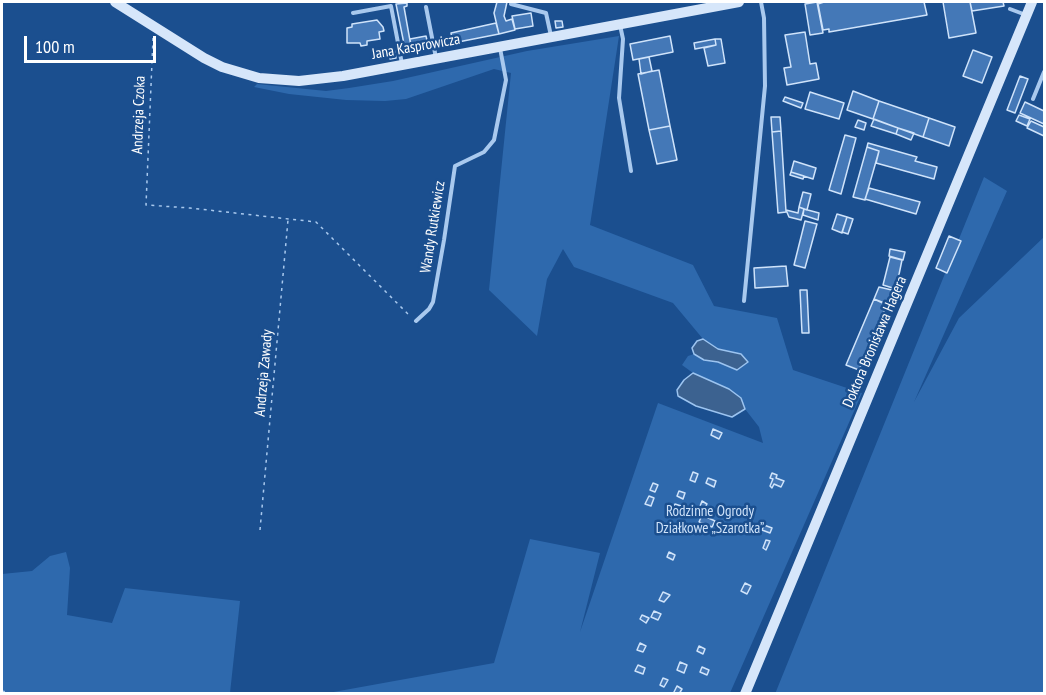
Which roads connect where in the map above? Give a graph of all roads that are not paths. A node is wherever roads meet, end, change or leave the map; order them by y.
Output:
1 (115, 2) edge
2 (739, 2) edge
3 (761, 2) edge
4 (1032, 2) edge
5 (511, 4) dead end
6 (426, 6) dead end
7 (1010, 9) dead end
8 (352, 14) dead end
9 (1026, 15) junction
10 (620, 24) junction
11 (552, 37) junction
12 (500, 47) junction
13 (437, 59) junction
14 (402, 65) junction
15 (1044, 72) edge
16 (1034, 99) dead end
17 (631, 171) dead end
18 (744, 301) dead end
19 (417, 321) road end
20 (745, 693) edge

1 - 14 street, Jana Kasprowicza
2 - 10 street, Jana Kasprowicza
3 - 18 lane
4 - 9 street, Doktora Bronisława Hagera
5 - 11 lane
6 - 13 lane
7 - 9 lane
8 - 14 lane
9 - 20 street, Doktora Bronisława Hagera
10 - 11 street, Jana Kasprowicza
10 - 17 lane
11 - 12 street, Jana Kasprowicza
12 - 13 street, Jana Kasprowicza
12 - 19 lane, Wandy Rutkiewicz
13 - 14 street, Jana Kasprowicza
15 - 16 lane

